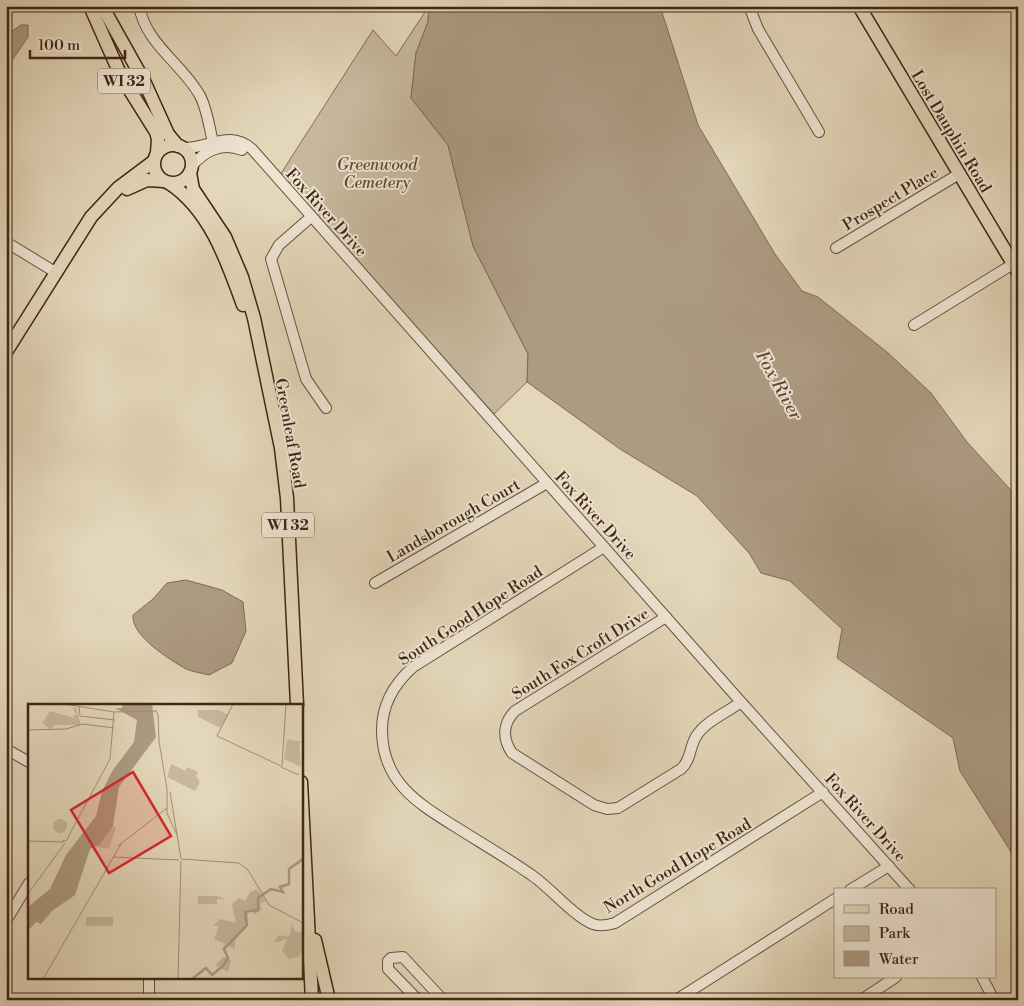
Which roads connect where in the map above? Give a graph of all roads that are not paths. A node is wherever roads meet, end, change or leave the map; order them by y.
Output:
1 (90, 6) edge
2 (102, 6) edge
3 (139, 6) edge
4 (750, 6) edge
5 (859, 6) edge
6 (819, 132) dead end
7 (214, 142) junction
8 (181, 147) junction
9 (156, 157) junction
10 (261, 160) junction
11 (190, 170) junction
12 (959, 174) junction
13 (166, 182) junction
14 (103, 204) junction
15 (311, 216) junction
16 (6, 242) edge
17 (836, 248) dead end
18 (1016, 268) edge
19 (55, 272) junction
20 (914, 325) dead end
21 (258, 347) junction
22 (6, 352) edge
23 (326, 408) dead end
24 (547, 483) junction
25 (604, 547) junction
26 (375, 583) dead end
27 (666, 617) junction
28 (741, 702) junction
29 (297, 704) edge
30 (6, 749) edge
31 (28, 761) edge
32 (823, 792) junction
33 (302, 801) edge
34 (889, 866) junction
35 (28, 886) edge
36 (549, 888) joint
37 (853, 888) edge
38 (908, 888) edge
39 (834, 900) edge
40 (308, 908) junction
41 (6, 922) edge
42 (149, 978) edge
43 (894, 978) edge
44 (983, 978) edge
45 (149, 1000) edge
46 (312, 1000) edge
47 (329, 1000) edge
48 (418, 1000) edge
49 (443, 1000) edge
50 (676, 1000) edge
51 (861, 1000) edge
52 (994, 1000) edge

1 - 9 main road, WI 32
2 - 8 main road, WI 32
3 - 7 street
4 - 6 street
5 - 12 main road, Lost Dauphin Road
7 - 8 street, Fox River Drive
7 - 10 street, Fox River Drive
8 - 9 main road
8 - 11 main road, WI 32
9 - 13 main road, WI 32
9 - 14 main road
10 - 11 street, Fox River Drive
10 - 15 street, Fox River Drive
11 - 13 main road
11 - 21 main road, Greenleaf Road / WI 32
12 - 17 street, Prospect Place
12 - 18 main road, Lost Dauphin Road
13 - 14 main road
13 - 21 main road, Greenleaf Road / WI 32
14 - 19 main road
15 - 23 street
15 - 24 street, Fox River Drive
16 - 19 street
18 - 20 street
19 - 22 main road
21 - 29 main road, Greenleaf Road / WI 32
24 - 25 street, Fox River Drive
24 - 26 street, Landsborough Court
25 - 27 street, Fox River Drive
25 - 36 street, South Good Hope Road
27 - 28 street, Fox River Drive
27 - 28 street, South Fox Croft Drive
28 - 32 street, Fox River Drive
30 - 31 street
32 - 34 street, Fox River Drive
32 - 36 street, North Good Hope Road
33 - 40 main road
34 - 37 street
34 - 38 street, Fox River Drive
35 - 41 street
39 - 50 street
40 - 46 main road
40 - 47 main road
42 - 45 street
43 - 51 street
44 - 52 street
48 - 49 street

